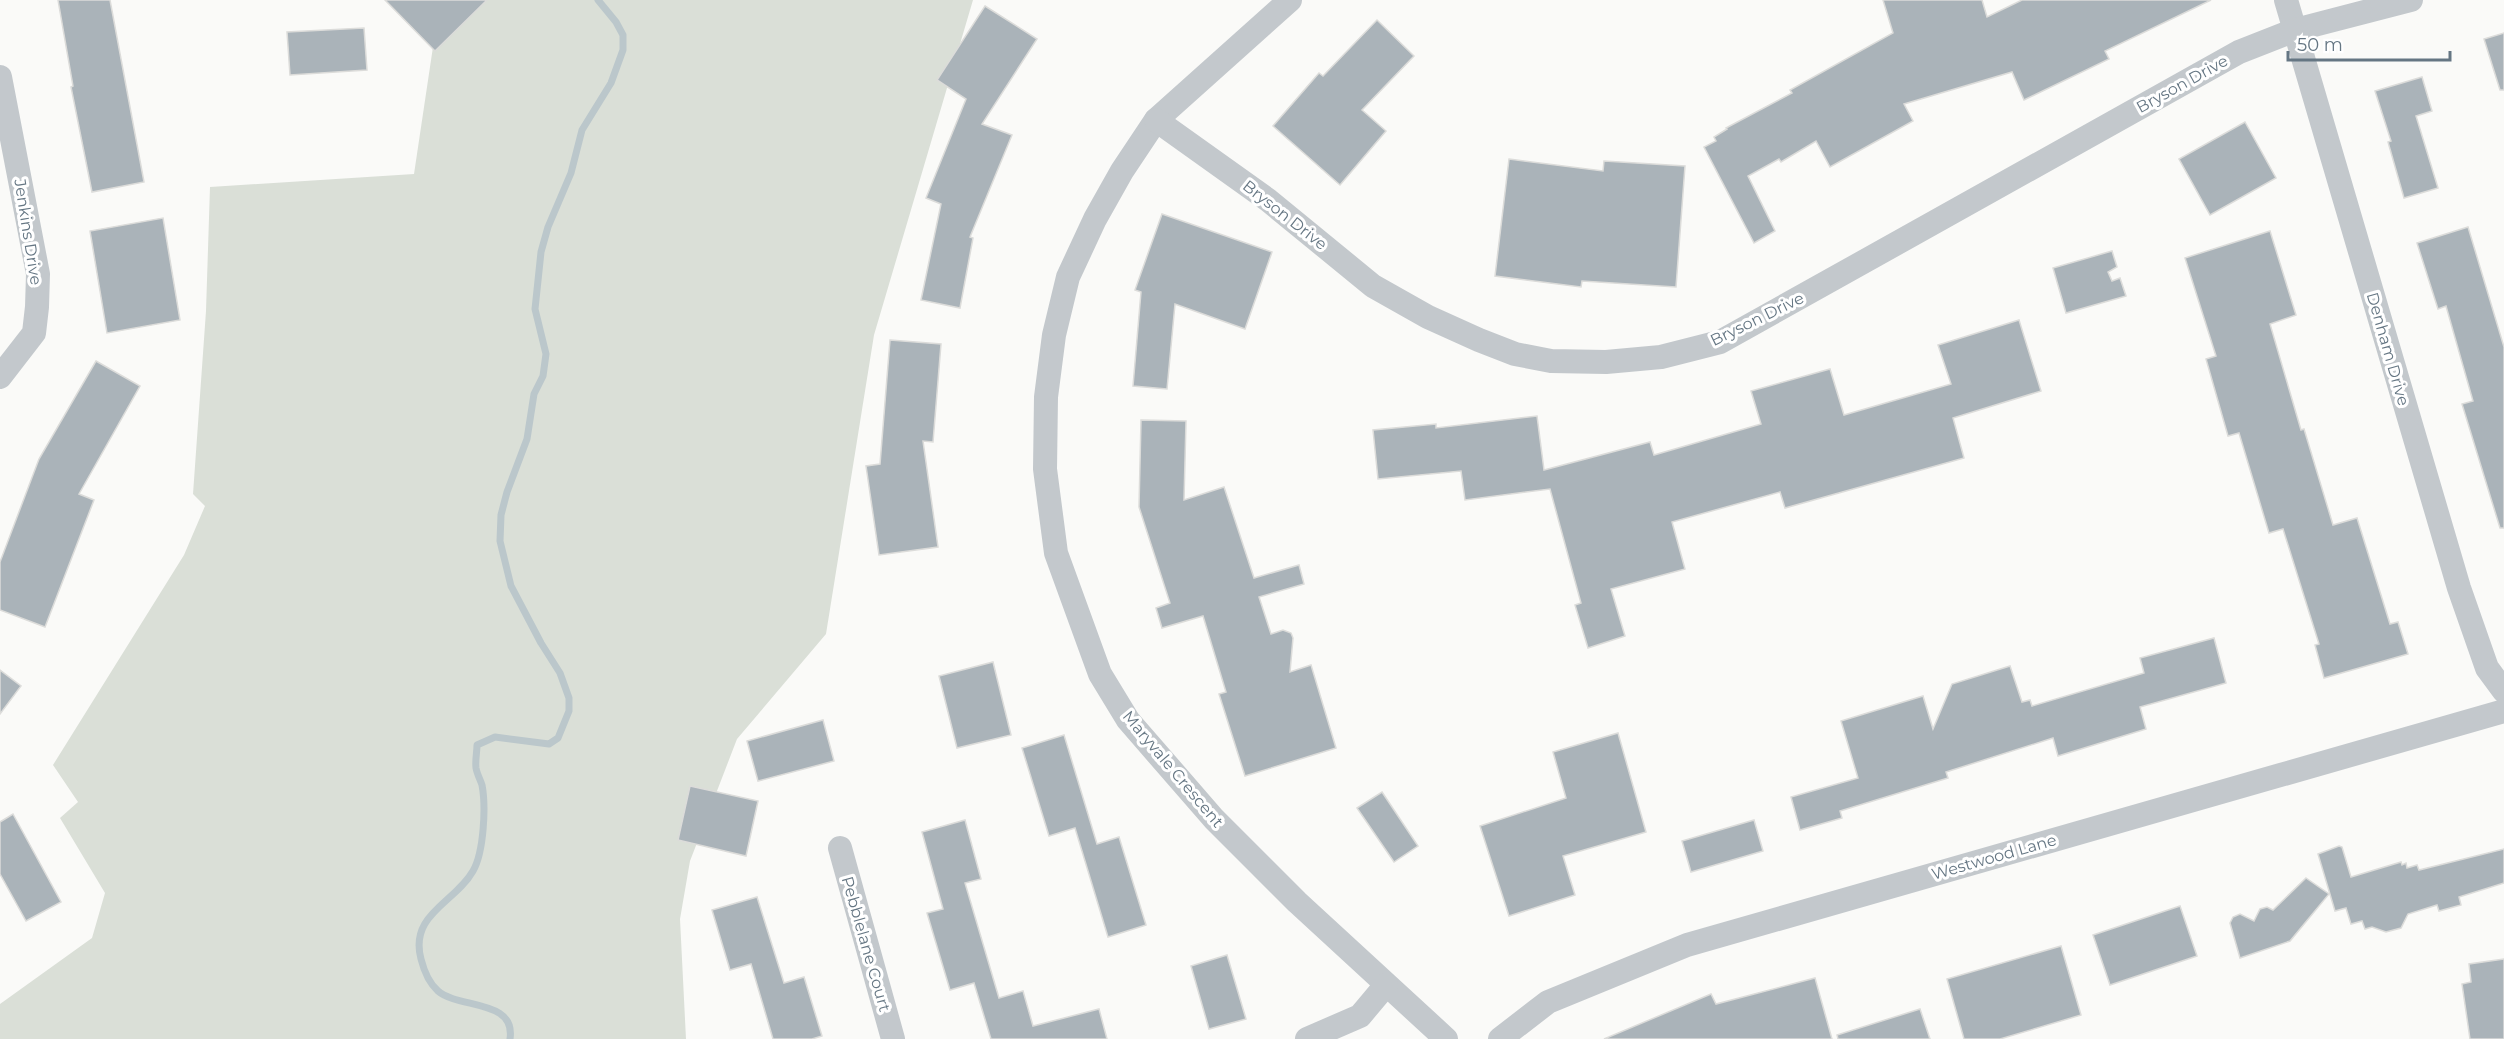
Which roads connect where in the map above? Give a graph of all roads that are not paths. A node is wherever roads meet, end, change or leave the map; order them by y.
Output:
1 (1290, 0) edge
2 (2286, 0) edge
3 (2411, 0) edge
4 (2295, 30) junction
5 (0, 77) edge
6 (1155, 120) junction
7 (4, 122) edge
8 (0, 377) edge
9 (2504, 692) edge
10 (2504, 711) edge
11 (840, 848) dead end
12 (1386, 985) junction
13 (893, 1039) edge
14 (1307, 1039) edge
15 (1446, 1039) edge
16 (1500, 1039) edge

1 - 6 street, Maryvale Crescent
2 - 4 street, Denham Drive
3 - 4 street, Bryson Drive
4 - 6 street, Bryson Drive
4 - 9 street, Denham Drive
5 - 7 street, Jenkins Drive
6 - 12 street, Maryvale Crescent
7 - 8 street, Jenkins Drive
10 - 16 street, Westwood Lane
11 - 13 street, Pebblelane Court
12 - 14 street
12 - 15 street, Maryvale Crescent

